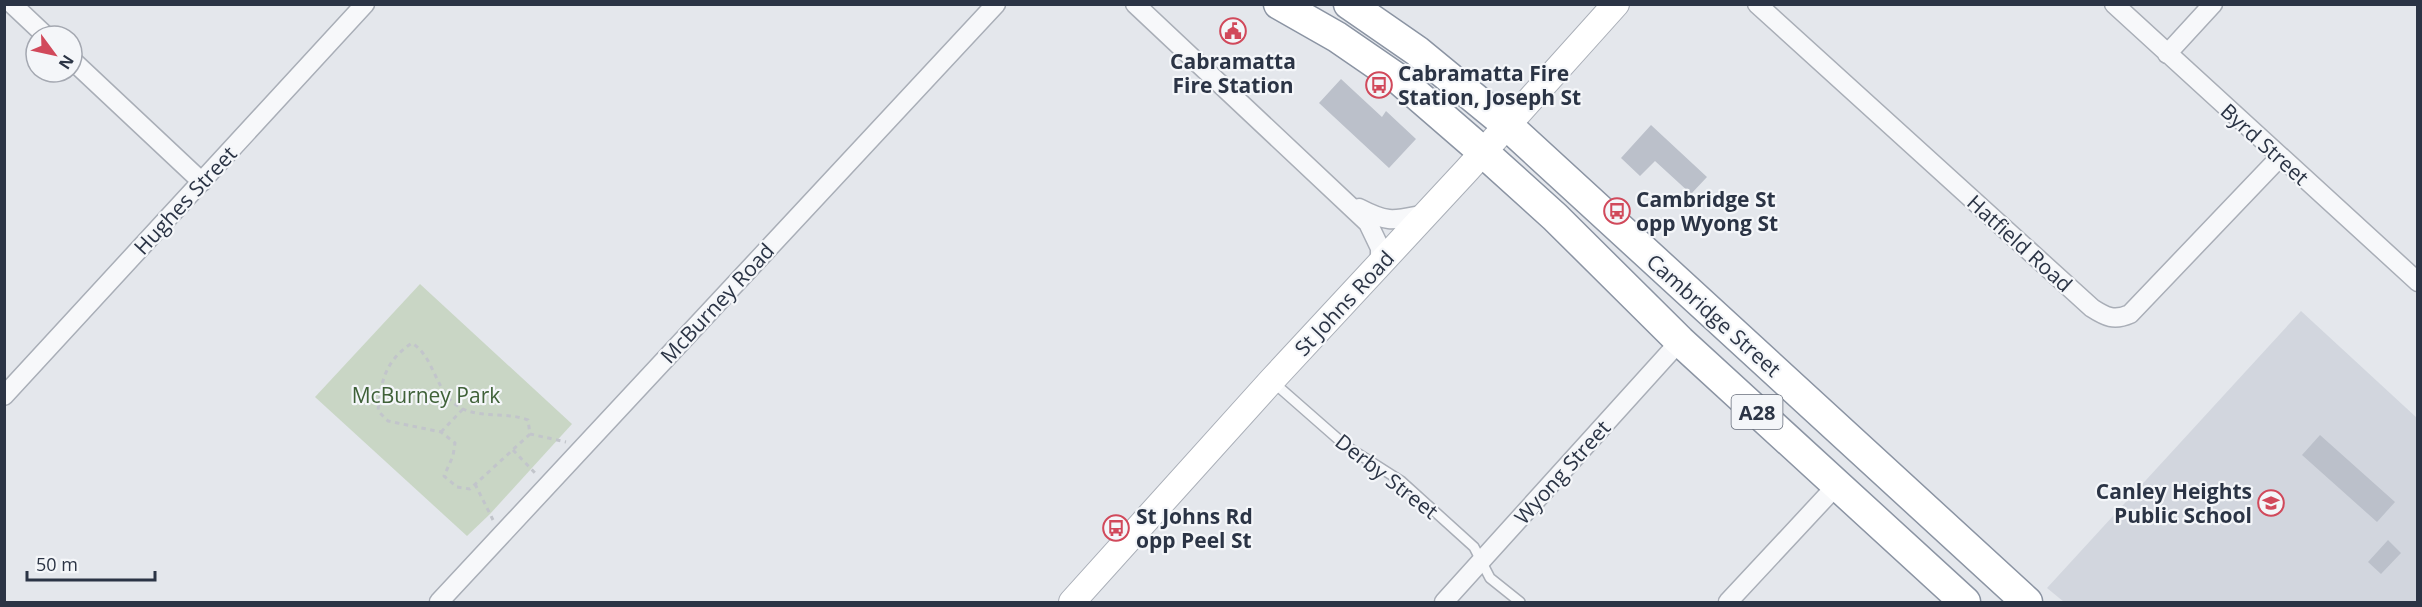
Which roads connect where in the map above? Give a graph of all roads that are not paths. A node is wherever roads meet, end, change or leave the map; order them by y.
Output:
1 (12, 4) edge
2 (365, 4) edge
3 (996, 4) edge
4 (1135, 4) edge
5 (1279, 4) edge
6 (1349, 4) edge
7 (1616, 4) edge
8 (1757, 4) edge
9 (2114, 4) edge
10 (2213, 4) edge
11 (33, 24) edge
12 (2167, 54) junction
13 (84, 71) edge
14 (1507, 125) junction
15 (1483, 152) junction
16 (2280, 157) junction
17 (202, 182) junction
18 (1349, 203) junction
19 (1427, 214) junction
20 (1380, 264) junction
21 (2418, 282) edge
22 (1680, 341) junction
23 (1272, 380) junction
24 (4, 396) edge
25 (1837, 485) junction
26 (1482, 561) junction
27 (1075, 602) edge
28 (439, 603) edge
29 (1444, 603) edge
30 (1520, 603) edge
31 (1728, 603) edge
32 (1965, 603) edge
33 (2027, 603) edge

1 - 11 street
2 - 17 street, Hughes Street
3 - 28 street, McBurney Road
4 - 18 street
5 - 15 highway, A28
6 - 14 highway, A28
7 - 14 main road, St Johns Road
8 - 16 street, Hatfield Road
9 - 12 street, Byrd Street
10 - 12 street
12 - 16 street, Byrd Street
13 - 17 street
14 - 15 main road, St Johns Road
14 - 33 highway, Cambridge Street / A28
15 - 19 main road, St Johns Road
15 - 22 highway, Cambridge Street / A28
16 - 21 street, Byrd Street
17 - 24 street, Hughes Street
18 - 19 street
18 - 20 street
19 - 20 main road, St Johns Road
20 - 23 main road, St Johns Road
22 - 25 highway, Cambridge Street / A28
22 - 26 street, Wyong Street
23 - 26 lane, Derby Street
23 - 27 main road, St Johns Road
25 - 31 street
25 - 32 highway, Cambridge Street / A28
26 - 29 street, Wyong Street
26 - 30 lane, Derby Street

